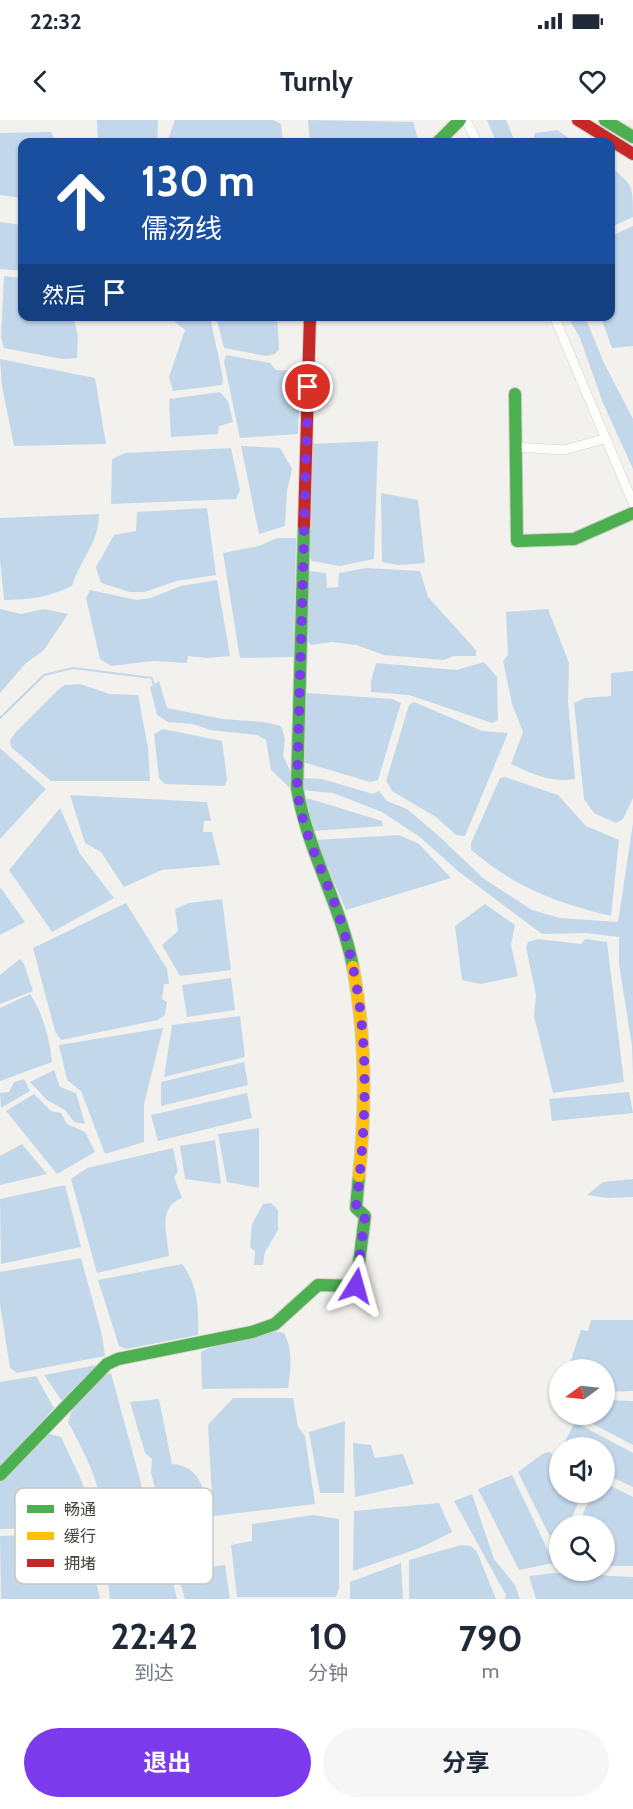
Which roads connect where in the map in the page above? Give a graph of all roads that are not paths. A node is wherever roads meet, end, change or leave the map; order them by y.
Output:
1 (460, 120) edge
2 (466, 120) edge
3 (578, 120) edge
4 (605, 120) edge
5 (633, 137) edge
6 (442, 138) edge
7 (475, 138) edge
8 (607, 138) edge
9 (615, 143) edge
10 (633, 154) edge
11 (310, 321) edge
12 (556, 321) edge
13 (515, 394) dead end
14 (604, 439) junction
15 (516, 447) junction
16 (633, 503) edge
17 (633, 513) edge
18 (0, 1474) edge

1 - 6 main road
2 - 7 street
3 - 8 main road
4 - 5 main road
9 - 10 main road
11 - 18 main road
12 - 14 street
13 - 15 main road
14 - 15 street
14 - 16 street
15 - 17 main road

